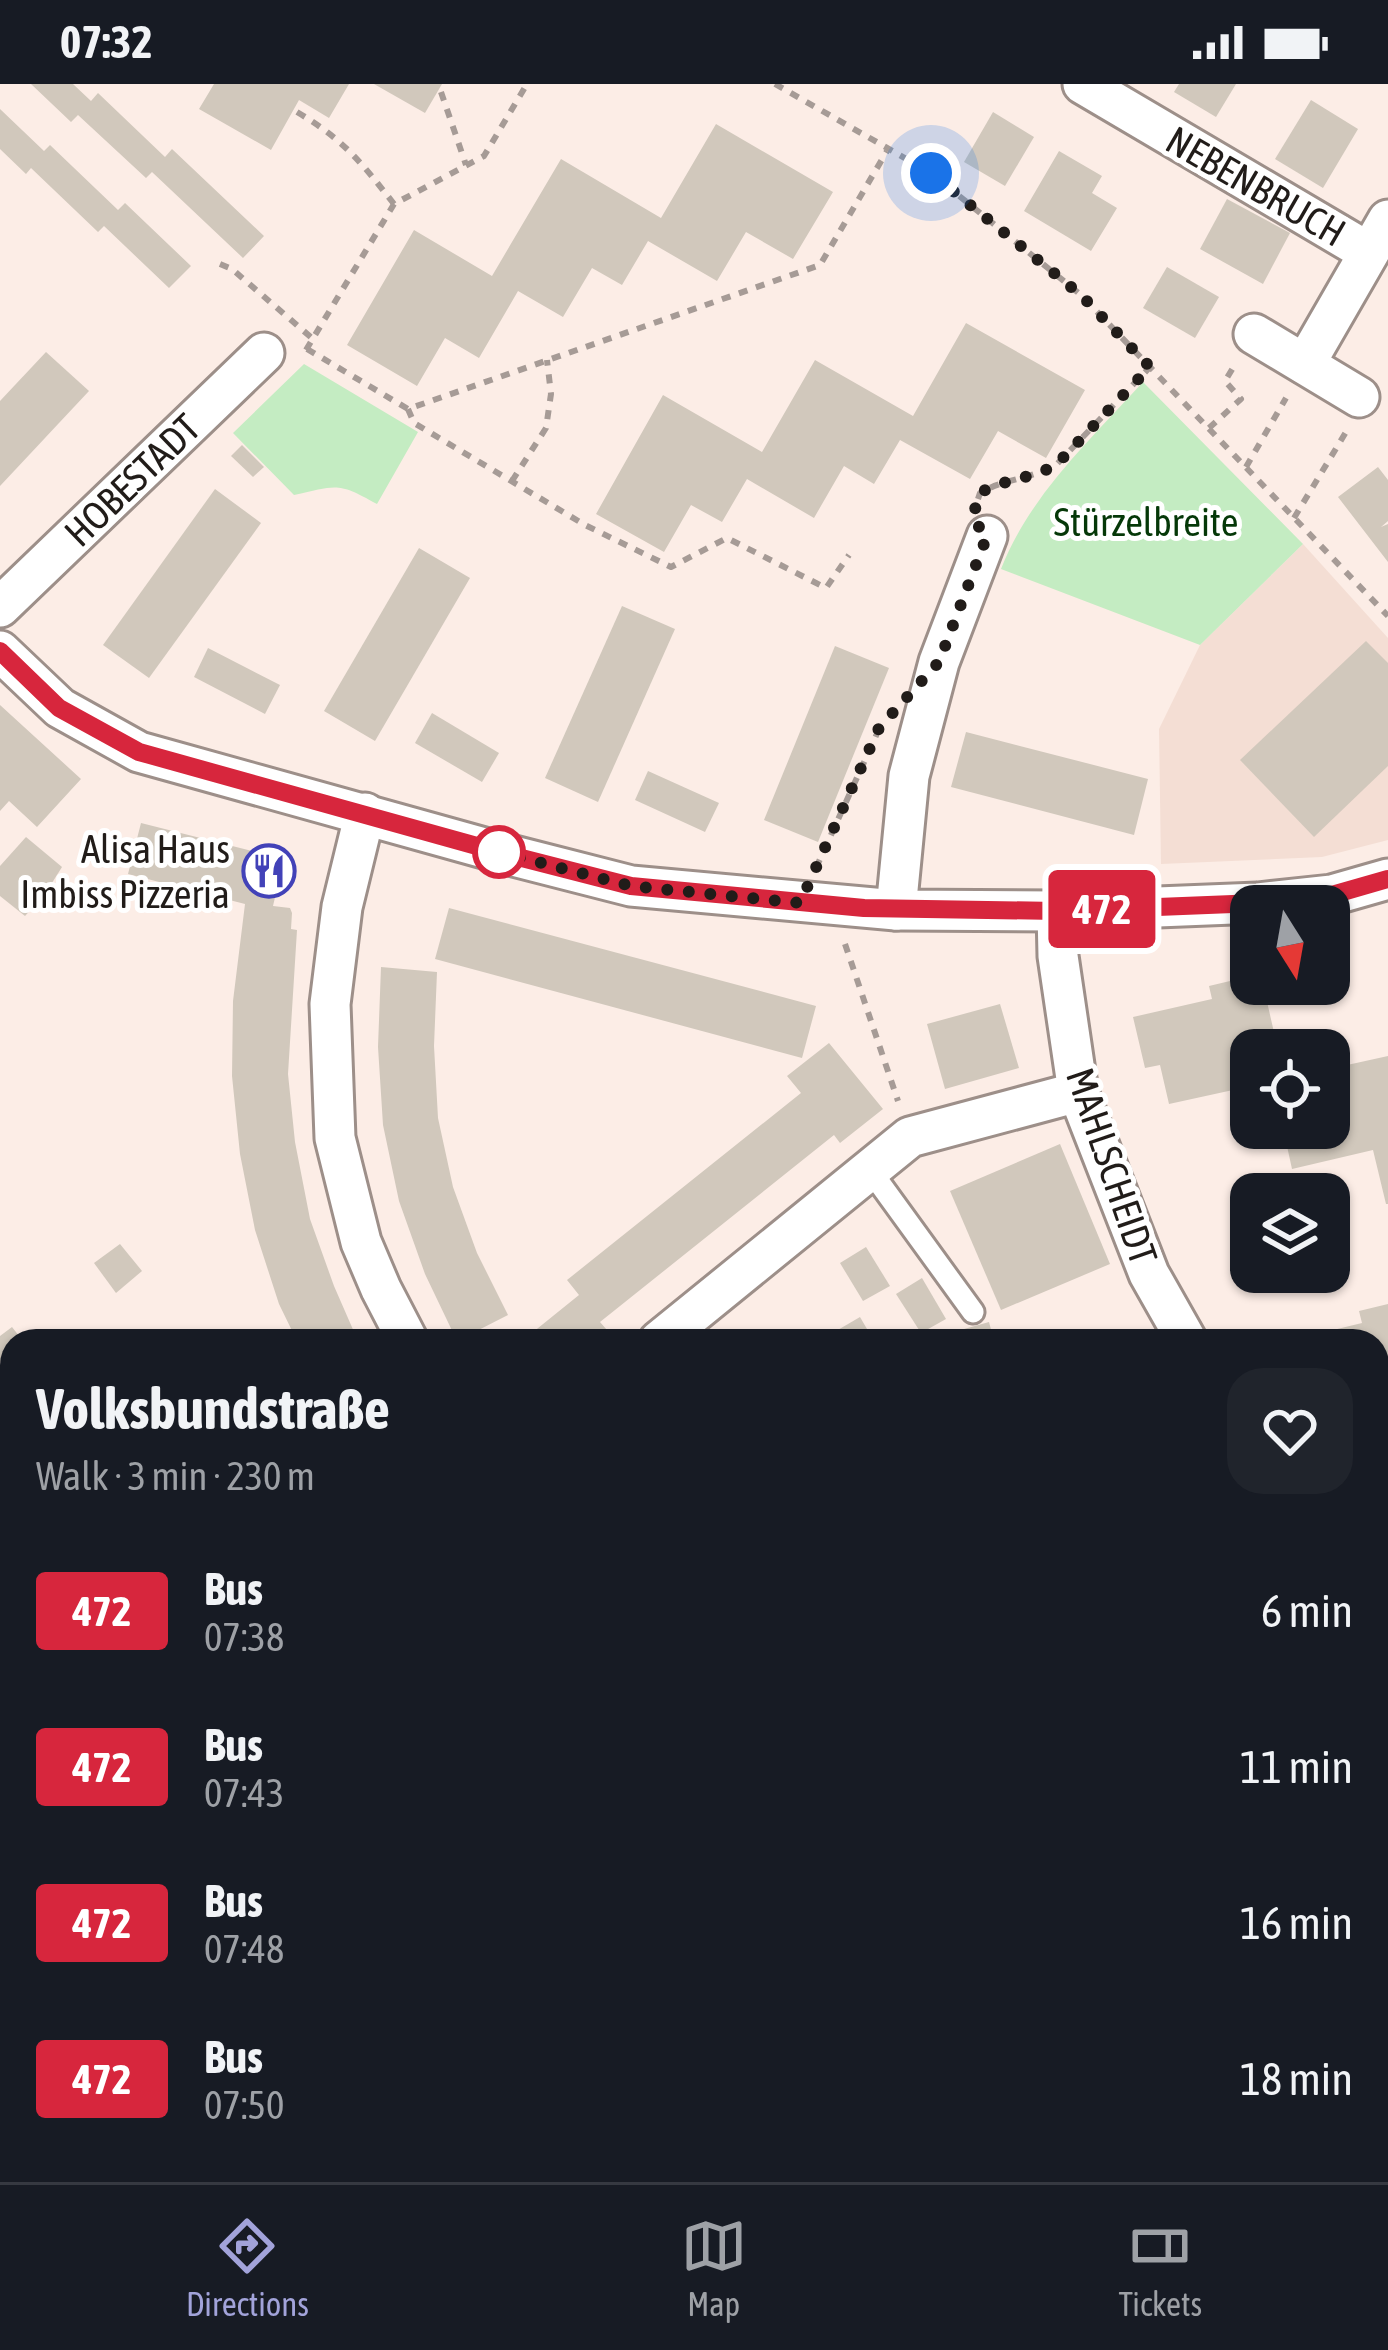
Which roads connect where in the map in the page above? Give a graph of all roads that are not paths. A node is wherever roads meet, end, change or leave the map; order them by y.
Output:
1 (1082, 84) edge
2 (1378, 236) edge
3 (1254, 334) road end
4 (264, 353) road end
5 (1306, 364) junction
6 (1359, 397) road end
7 (987, 536) road end
8 (0, 607) edge
9 (0, 651) edge
10 (365, 813) junction
11 (1388, 879) edge
12 (896, 910) junction
13 (1057, 911) junction
14 (1078, 1092) junction
15 (870, 1170) junction
16 (973, 1312) dead end
17 (402, 1329) edge
18 (674, 1329) edge
19 (1180, 1329) edge

1 - 2 street, NEBENBRUCH
2 - 5 street, NEBENBRUCH
3 - 5 street
4 - 8 street, HOBESTADT
5 - 6 street
7 - 12 street
9 - 10 street
10 - 12 street
10 - 17 street
11 - 13 street
12 - 13 street
13 - 14 street, MAHLSCHEIDT
14 - 15 street
14 - 19 street, MAHLSCHEIDT
15 - 16 lane
15 - 18 street

